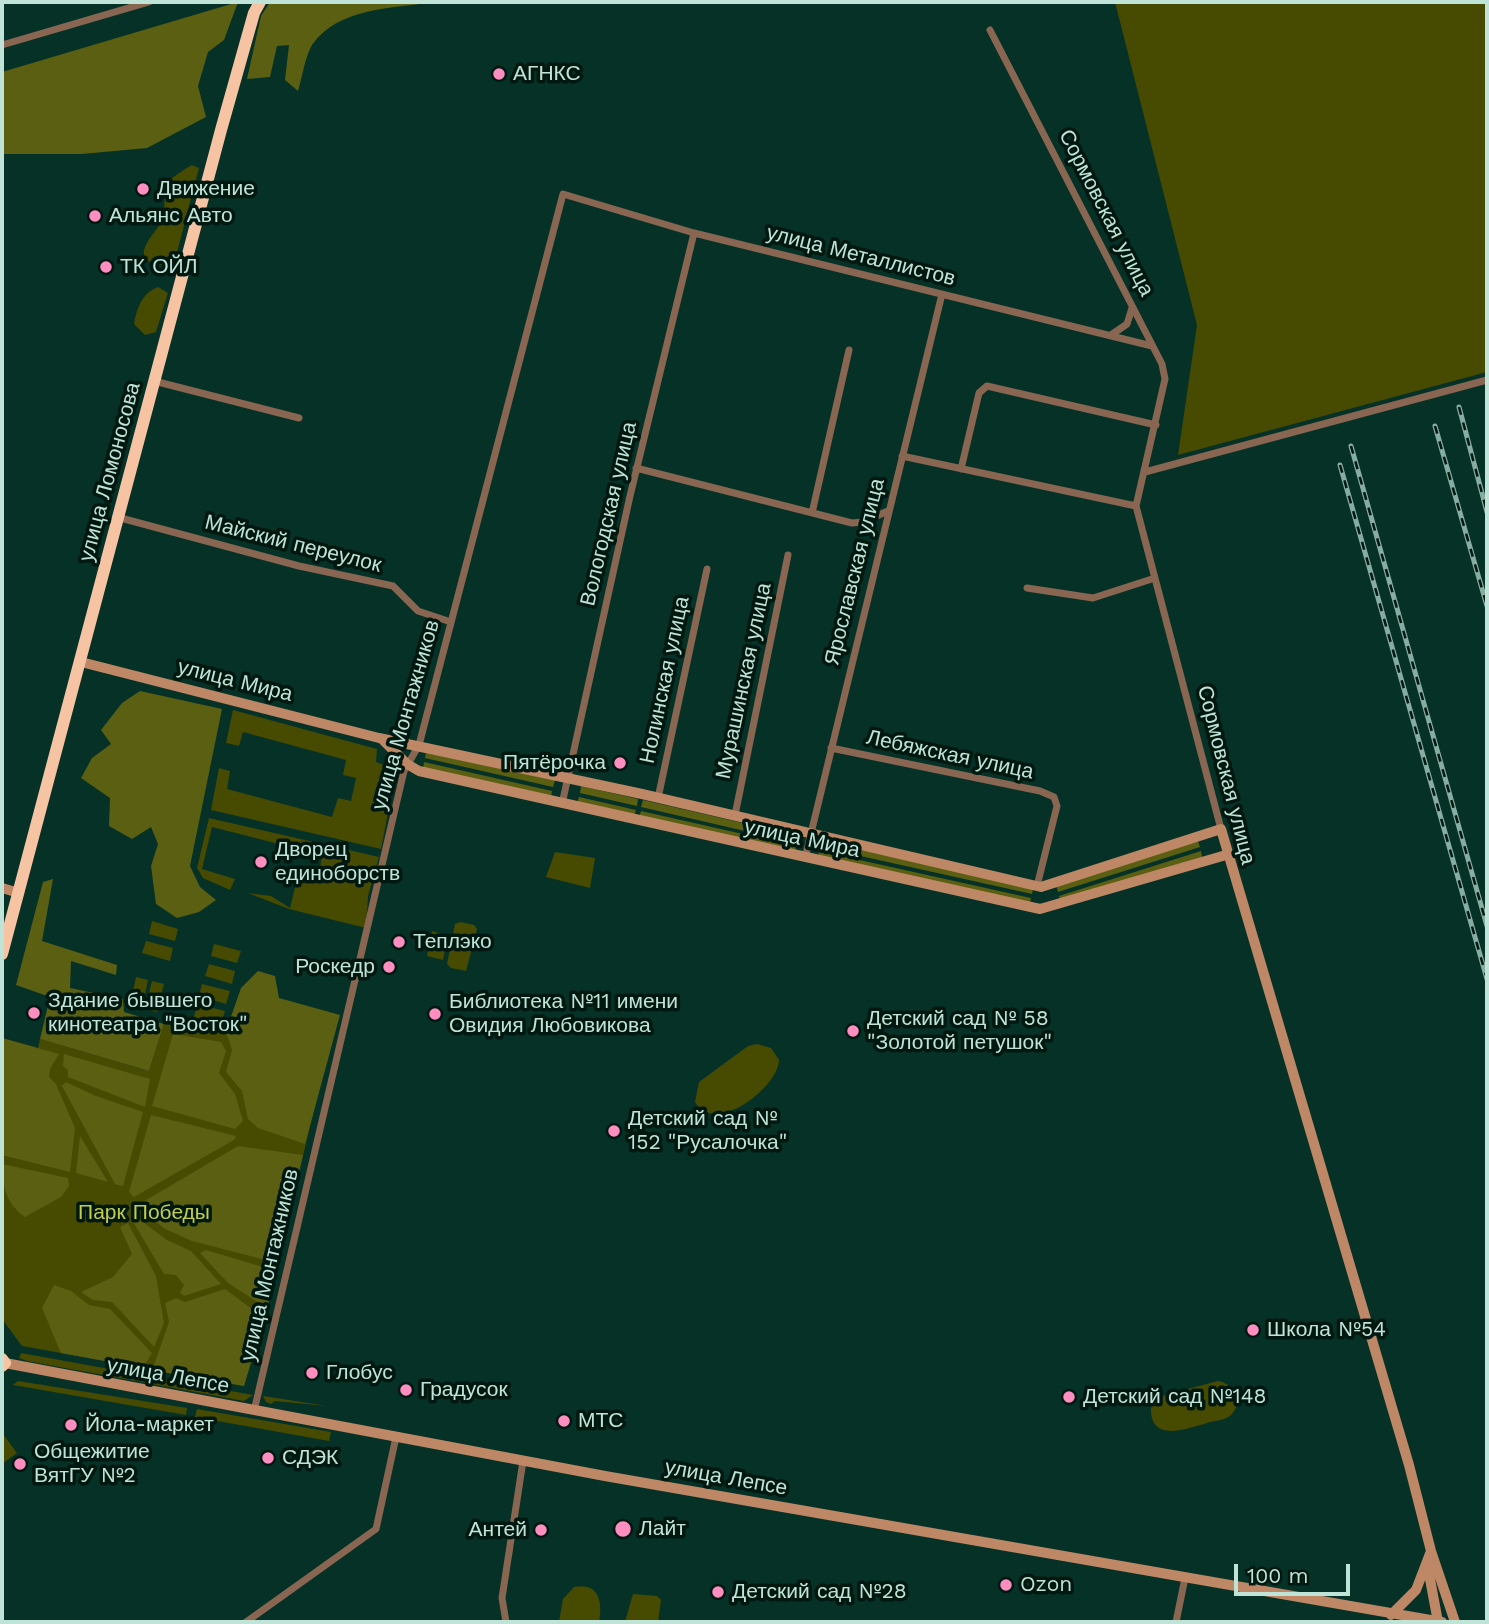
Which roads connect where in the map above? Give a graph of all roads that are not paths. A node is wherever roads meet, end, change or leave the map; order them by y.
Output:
1 (149, 2) edge
2 (255, 5) edge
3 (990, 30) dead end
4 (2, 44) edge
5 (563, 194) joint
6 (694, 233) junction
7 (942, 295) junction
8 (1132, 307) junction
9 (1110, 336) junction
10 (1152, 346) junction
11 (849, 350) dead end
12 (153, 380) junction
13 (1487, 380) edge
14 (299, 418) dead end
15 (1156, 425) junction
16 (902, 456) junction
17 (636, 468) junction
18 (961, 469) junction
19 (1145, 472) junction
20 (1136, 506) junction
21 (888, 511) junction
22 (812, 513) junction
23 (117, 517) junction
24 (788, 555) dead end
25 (707, 569) dead end
26 (1155, 578) junction
27 (1027, 588) dead end
28 (451, 622) junction
29 (81, 662) junction
30 (379, 737) junction
31 (419, 746) junction
32 (831, 748) junction
33 (407, 764) junction
34 (567, 778) junction
35 (658, 798) junction
36 (562, 804) junction
37 (735, 815) junction
38 (1221, 829) junction
39 (810, 834) junction
40 (1226, 855) junction
41 (804, 859) junction
42 (1037, 886) junction
43 (2, 888) edge
44 (19, 893) junction
45 (2, 954) edge
46 (3, 1363) edge
47 (254, 1411) junction
48 (396, 1437) junction
49 (523, 1461) junction
50 (1431, 1552) junction
51 (1185, 1578) junction
52 (1391, 1615) junction
53 (246, 1622) edge
54 (506, 1622) edge
55 (1176, 1622) edge
56 (1439, 1622) edge
57 (1455, 1622) edge

1 - 4 street
2 - 12 highway, улица Ломоносова
3 - 8 street, Сормовская улица
5 - 6 street, улица Металлистов
5 - 28 street, улица Монтажников
6 - 7 street, улица Металлистов
6 - 17 street, Вологодская улица
7 - 9 street, улица Металлистов
7 - 16 street, Ярославская улица
8 - 9 street
8 - 10 street, Сормовская улица
9 - 10 street, улица Металлистов
10 - 15 street, Сормовская улица
11 - 22 street
12 - 14 street
12 - 23 highway, улица Ломоносова
13 - 19 street
15 - 18 street
15 - 19 street, Сормовская улица
16 - 18 street
16 - 21 street, Ярославская улица
17 - 22 street
17 - 34 street, Вологодская улица
18 - 20 street
19 - 20 street, Сормовская улица
20 - 26 street, Сормовская улица
21 - 22 street
21 - 32 street, Ярославская улица
23 - 28 street, Майский переулок
23 - 29 highway, улица Ломоносова
24 - 37 street, Мурашинская улица
25 - 35 street, Нолинская улица
26 - 27 street
26 - 38 street, Сормовская улица
28 - 31 street, улица Монтажников
29 - 30 street, улица Мира
29 - 44 highway, улица Ломоносова
30 - 31 street, улица Мира
30 - 33 street, улица Мира
31 - 33 street, улица Монтажников
31 - 34 street, улица Мира
32 - 39 street, Ярославская улица
32 - 42 street, Лебяжская улица
33 - 36 street, улица Мира
33 - 47 street, улица Монтажников
34 - 35 street, улица Мира
34 - 36 street, Вологодская улица
35 - 37 street, улица Мира
36 - 41 street, улица Мира
37 - 39 street, улица Мира
38 - 40 street, Сормовская улица
38 - 42 street
39 - 41 street, Ярославская улица
39 - 42 street, улица Мира
40 - 41 street, улица Мира
40 - 50 street, Сормовская улица
43 - 44 street
44 - 45 highway, улица Ломоносова
46 - 47 street, улица Лепсе
47 - 48 street, улица Лепсе
48 - 49 street, улица Лепсе
48 - 53 street
49 - 51 street, улица Лепсе
49 - 54 street
50 - 52 street
50 - 56 street, Сормовская улица
50 - 57 street, Сормовская улица
51 - 52 street, улица Лепсе
51 - 55 street
52 - 56 street, улица Лепсе

